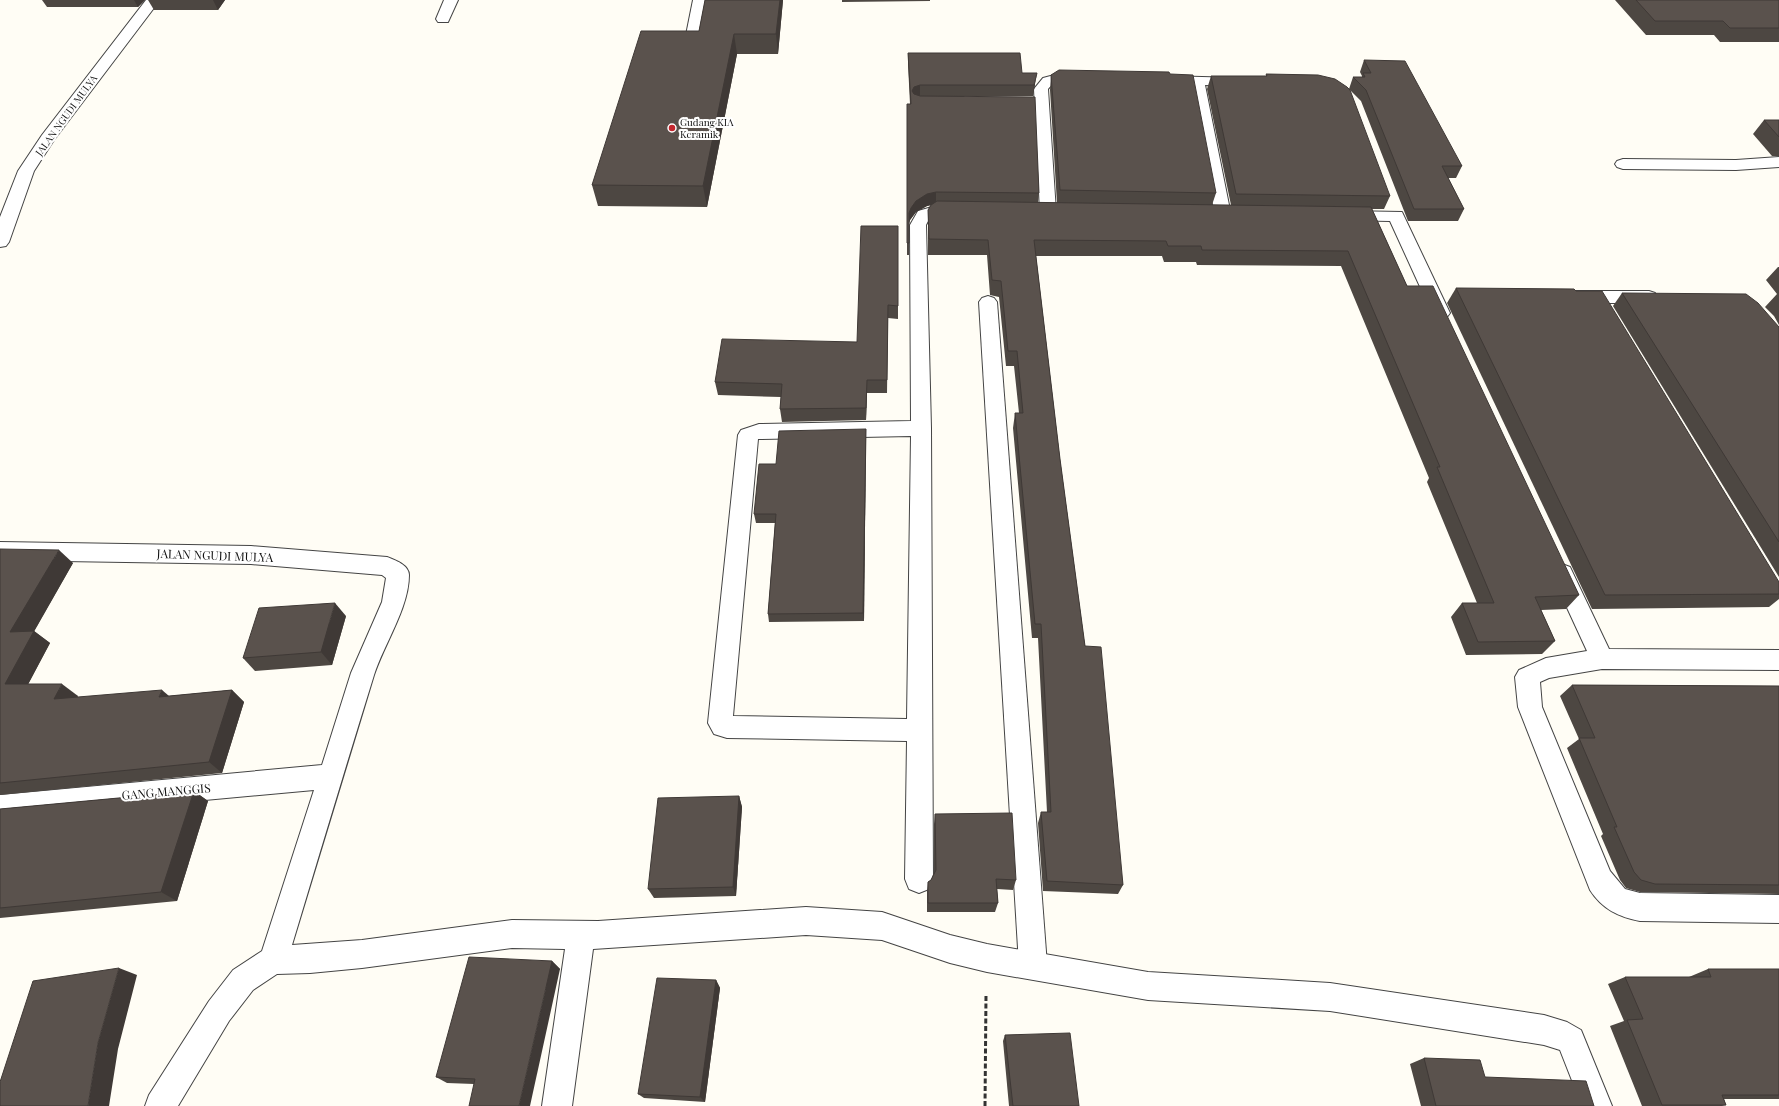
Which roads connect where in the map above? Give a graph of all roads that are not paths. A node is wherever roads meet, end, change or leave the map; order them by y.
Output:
1 (153, 0) edge
2 (451, 0) edge
3 (700, 0) edge
4 (443, 19) dead end
5 (692, 40) edge
6 (1096, 79) edge
7 (1150, 80) edge
8 (1198, 81) junction
9 (1251, 82) edge
10 (1025, 103) edge
11 (1040, 103) junction
12 (1779, 162) edge
13 (1623, 164) dead end
14 (976, 211) edge
15 (1048, 212) edge
16 (1222, 215) edge
17 (1325, 216) edge
18 (0, 242) edge
19 (1557, 297) edge
20 (1596, 297) junction
21 (1663, 297) edge
22 (988, 302) dead end
23 (1608, 318) edge
24 (1449, 330) edge
25 (921, 428) junction
26 (0, 551) edge
27 (1555, 559) edge
28 (1602, 659) junction
29 (1779, 660) edge
30 (920, 730) junction
31 (331, 776) junction
32 (0, 807) edge
33 (919, 879) dead end
34 (1779, 909) edge
35 (580, 934) junction
36 (273, 960) junction
37 (1033, 965) junction
38 (160, 1106) edge
39 (557, 1106) edge
40 (1597, 1106) edge

1 - 18 street, JALAN NGUDI MULYA
2 - 4 street
3 - 5 street
6 - 11 street
7 - 8 street
8 - 9 street
8 - 16 street
10 - 11 street
11 - 15 street
12 - 13 street
14 - 25 street
17 - 24 street
19 - 20 street
20 - 21 street
20 - 23 street
22 - 37 street
25 - 30 street
25 - 30 street
26 - 31 street, JALAN NGUDI MULYA
27 - 28 street
28 - 29 street
28 - 34 street
30 - 33 street
31 - 32 street, GANG MANGGIS
31 - 36 street
35 - 36 street
35 - 37 street
35 - 39 street
36 - 38 street
37 - 40 street

